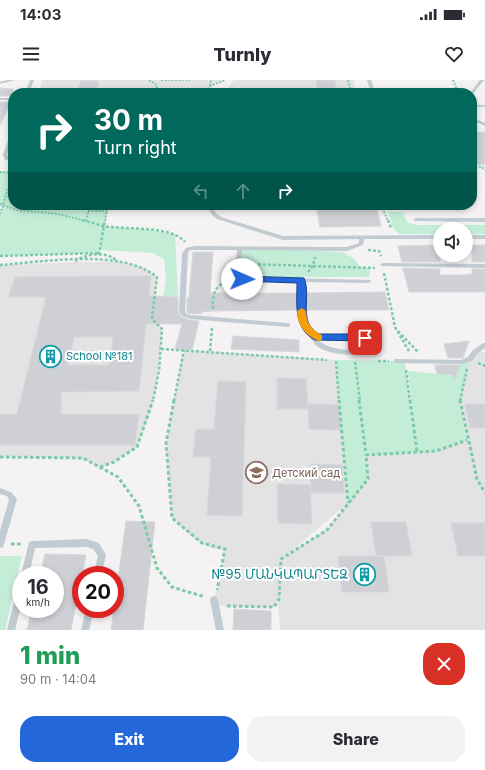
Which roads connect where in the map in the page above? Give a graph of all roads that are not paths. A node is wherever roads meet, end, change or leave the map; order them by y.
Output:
1 (13, 80) edge
2 (482, 80) edge
3 (0, 83) edge
4 (476, 88) edge
5 (8, 146) edge
6 (8, 159) edge
7 (211, 210) edge
8 (416, 220) dead end
9 (485, 220) edge
10 (473, 237) edge
11 (485, 237) edge
12 (362, 238) junction
13 (433, 238) edge
14 (240, 248) junction
15 (383, 264) road end
16 (485, 266) edge
17 (301, 280) junction
18 (368, 281) dead end
19 (287, 325) dead end
20 (312, 334) junction
21 (378, 338) dead end
22 (485, 345) edge
23 (374, 353) dead end
24 (397, 362) road end
25 (0, 491) edge
26 (1, 544) edge
27 (27, 566) edge
28 (99, 566) edge
29 (215, 603) road end
30 (14, 618) edge
31 (88, 618) edge
32 (11, 630) edge
33 (86, 630) edge
34 (220, 630) edge

1 - 3 lane
2 - 4 lane
5 - 6 lane
7 - 12 lane
8 - 9 lane
10 - 11 lane
12 - 13 lane
12 - 14 lane
14 - 17 lane
14 - 19 lane
15 - 16 lane
17 - 18 lane
17 - 20 lane
20 - 21 lane
20 - 23 lane
22 - 24 lane
25 - 26 lane
27 - 28 lane
29 - 34 lane
30 - 32 lane
31 - 33 lane

